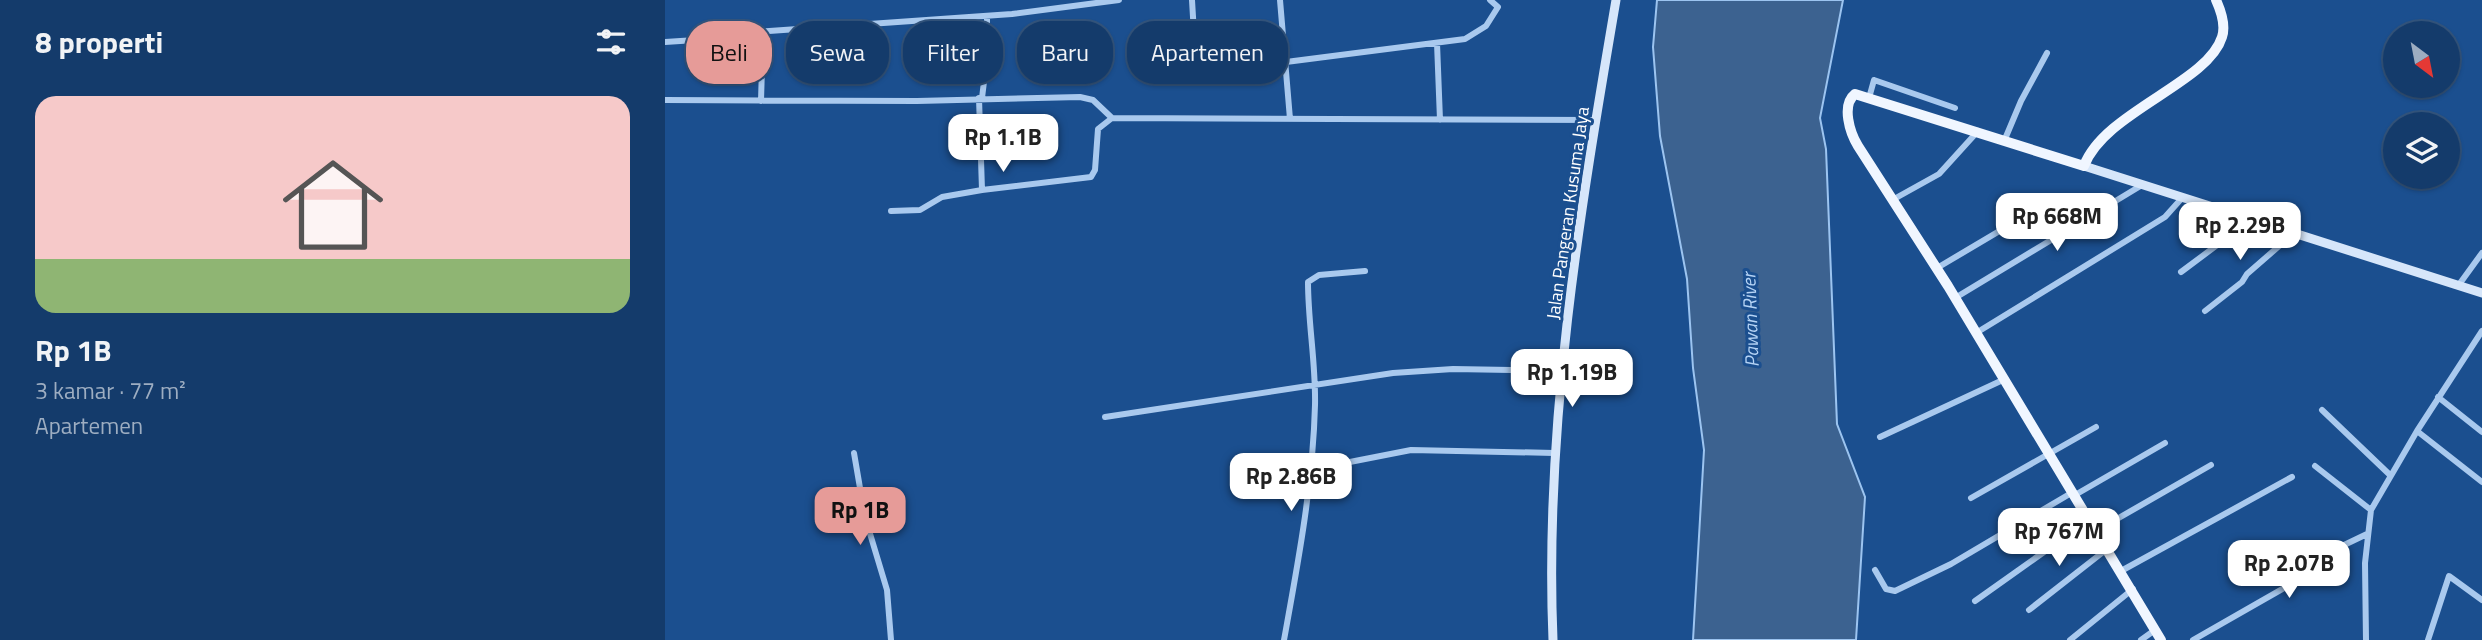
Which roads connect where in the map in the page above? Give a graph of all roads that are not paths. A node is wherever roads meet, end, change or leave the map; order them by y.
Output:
1 (1119, 0) edge
2 (1192, 0) edge
3 (1280, 0) edge
4 (1490, 0) edge
5 (1616, 0) edge
6 (2216, 0) edge
7 (987, 16) junction
8 (1193, 21) edge
9 (1282, 21) edge
10 (772, 32) edge
11 (686, 40) edge
12 (665, 42) edge
13 (1437, 43) junction
14 (2047, 53) dead end
15 (1288, 62) edge
16 (762, 84) edge
17 (1288, 84) edge
18 (981, 98) junction
19 (1869, 98) junction
20 (665, 100) edge
21 (761, 101) junction
22 (1955, 108) dead end
23 (1112, 118) junction
24 (1290, 119) junction
25 (1440, 120) junction
26 (1597, 120) junction
27 (1978, 131) junction
28 (2007, 133) junction
29 (2084, 166) junction
30 (2144, 184) junction
31 (982, 190) junction
32 (2182, 198) junction
33 (1894, 199) junction
34 (2040, 206) dead end
35 (891, 211) dead end
36 (2252, 219) junction
37 (2294, 233) junction
38 (2482, 253) edge
39 (1937, 268) junction
40 (1365, 271) dead end
41 (2181, 272) dead end
42 (2458, 286) junction
43 (2482, 293) edge
44 (1955, 298) junction
45 (2205, 311) dead end
46 (2482, 331) edge
47 (1976, 334) junction
48 (1562, 371) junction
49 (2005, 379) junction
50 (1314, 387) junction
51 (2438, 397) junction
52 (2322, 410) dead end
53 (1105, 417) dead end
54 (2096, 427) dead end
55 (2417, 431) junction
56 (2482, 432) edge
57 (1880, 438) dead end
58 (2165, 443) dead end
59 (2049, 452) junction
60 (854, 453) dead end
61 (1554, 453) junction
62 (2211, 464) dead end
63 (2315, 466) dead end
64 (1309, 470) junction
65 (2390, 475) junction
66 (2292, 477) dead end
67 (2482, 482) edge
68 (2074, 494) junction
69 (1971, 498) dead end
70 (2371, 510) junction
71 (2089, 520) junction
72 (2096, 531) junction
73 (2368, 534) junction
74 (2107, 549) junction
75 (1875, 570) dead end
76 (2122, 571) junction
77 (2133, 589) junction
78 (2482, 600) edge
79 (1975, 601) dead end
80 (2029, 610) dead end
81 (2155, 630) junction
82 (891, 640) edge
83 (1284, 640) edge
84 (1553, 640) edge
85 (2070, 640) edge
86 (2141, 640) edge
87 (2161, 640) edge
88 (2193, 640) edge
89 (2366, 640) edge
90 (2428, 640) edge

1 - 7 street
2 - 8 street
3 - 9 street
4 - 13 street
5 - 26 street, Jalan Pangeran Kusuma Jaya
6 - 29 main road
7 - 10 street
7 - 18 street
11 - 12 street
13 - 15 street
13 - 25 street
14 - 28 street
16 - 21 street
17 - 24 street
18 - 21 street
18 - 23 street
18 - 31 street
19 - 22 street
19 - 27 main road
19 - 33 main road
20 - 21 street
23 - 24 street
23 - 31 street
24 - 25 street
25 - 26 street
26 - 48 street, Jalan Pangeran Kusuma Jaya
27 - 28 main road
27 - 33 street
28 - 29 main road
29 - 30 street
30 - 32 street
30 - 44 street
31 - 35 street
32 - 36 street
32 - 47 street
33 - 39 main road
34 - 39 street
36 - 37 street
36 - 41 street
37 - 42 street
37 - 45 street
38 - 42 street
39 - 44 main road
40 - 50 street
42 - 43 street
44 - 47 main road
46 - 51 street
47 - 49 main road
48 - 50 street
48 - 61 street, Jalan Pangeran Kusuma Jaya
49 - 57 street
49 - 59 main road
50 - 53 street
50 - 64 street
51 - 55 street
51 - 56 street
52 - 65 street
54 - 59 street
55 - 65 street
55 - 67 street
58 - 68 street
59 - 68 main road
59 - 69 street
60 - 82 street
61 - 64 street
61 - 84 street, Jalan Pangeran Kusuma Jaya
62 - 72 street
63 - 70 street
64 - 83 street
65 - 70 street
66 - 76 street
68 - 71 main road
68 - 75 street
70 - 73 street
71 - 72 main road
71 - 79 street
72 - 74 main road
73 - 88 street
73 - 89 street
74 - 76 main road
74 - 80 street
76 - 77 main road
77 - 81 main road
77 - 85 street
78 - 90 street
81 - 86 street
81 - 87 main road

